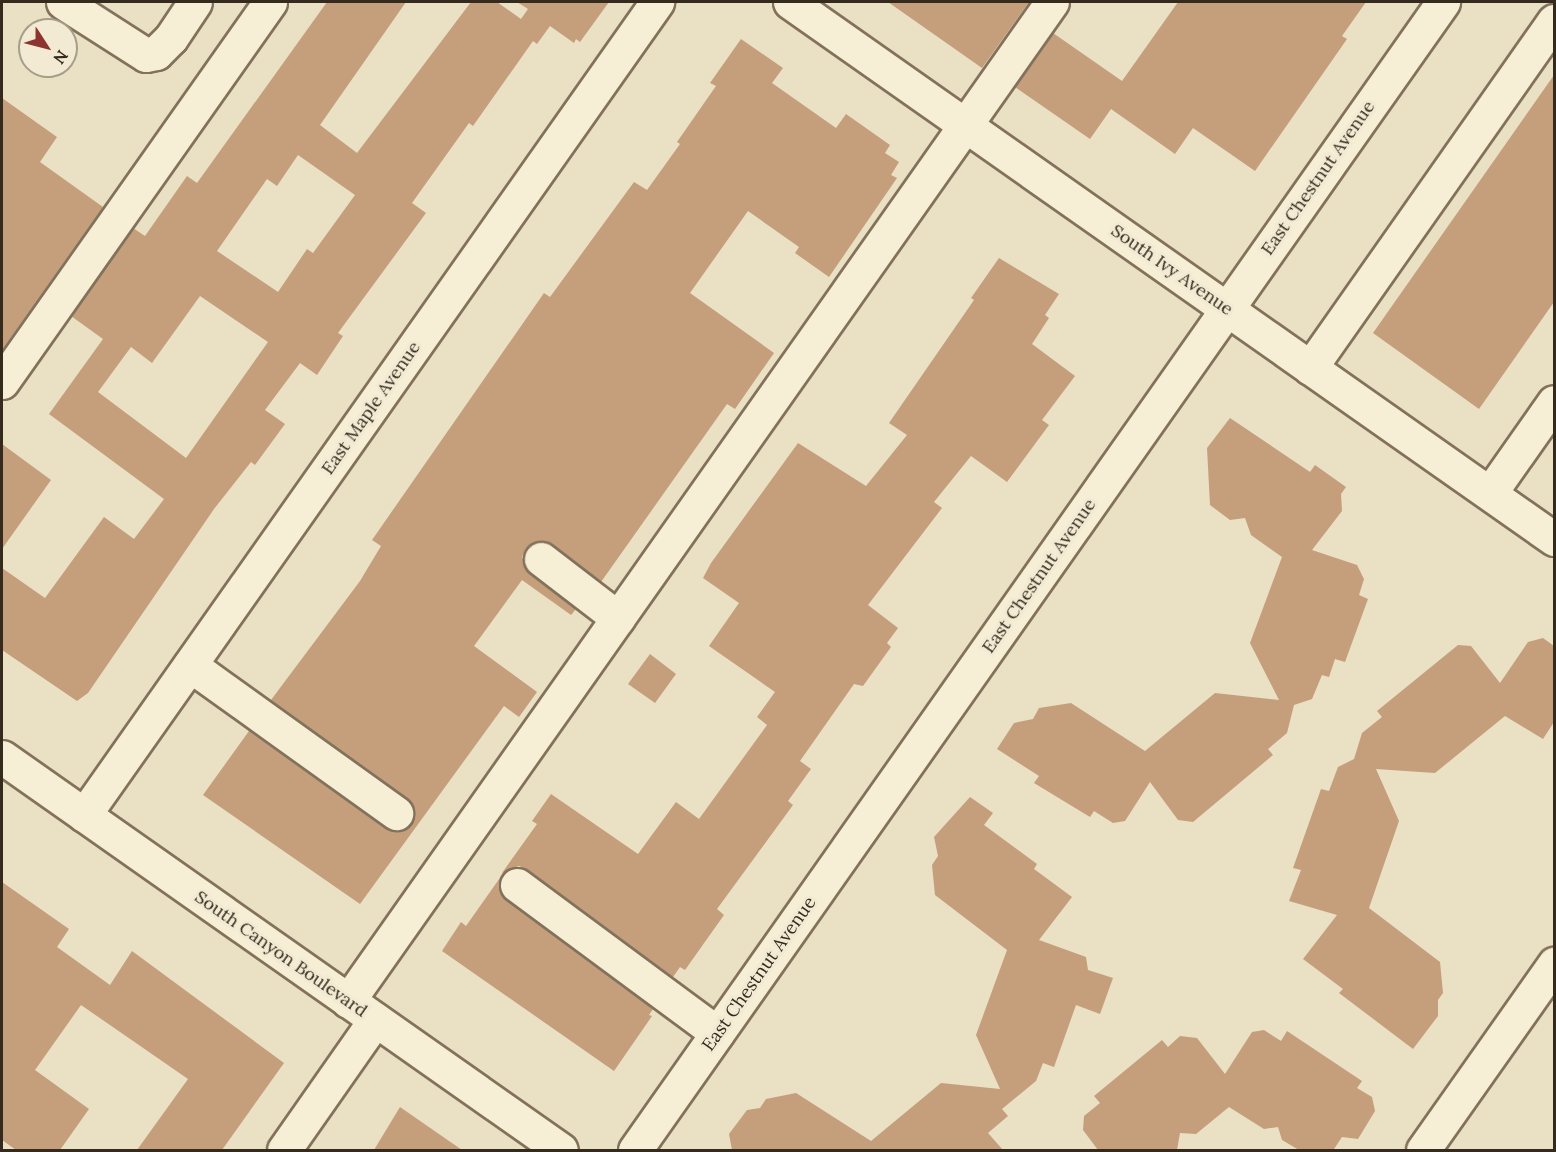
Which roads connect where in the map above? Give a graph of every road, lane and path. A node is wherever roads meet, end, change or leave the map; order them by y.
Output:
1 (63, 2) edge
2 (195, 2) edge
3 (270, 2) edge
4 (657, 2) edge
5 (790, 2) edge
6 (1052, 2) edge
7 (1443, 2) edge
8 (1554, 21) edge
9 (965, 125) junction
10 (1227, 309) junction
11 (1310, 368) junction
12 (2, 382) edge
13 (1554, 402) edge
14 (1490, 494) junction
15 (1554, 539) edge
16 (541, 559) dead end
17 (618, 618) junction
18 (190, 665) junction
19 (2, 757) edge
20 (396, 813) dead end
21 (84, 815) junction
22 (517, 885) dead end
23 (1554, 964) edge
24 (348, 1001) junction
25 (375, 1020) junction
26 (717, 1033) junction
27 (284, 1150) edge
28 (561, 1150) edge
29 (635, 1150) edge
30 (1424, 1150) edge

1 - 2 street
3 - 12 street
4 - 18 street, East Maple Avenue
5 - 9 street, South Ivy Avenue
6 - 9 street
7 - 10 street, East Chestnut Avenue
8 - 11 street
9 - 10 street, South Ivy Avenue
9 - 17 street
10 - 11 street, South Ivy Avenue
10 - 26 street, East Chestnut Avenue
11 - 14 street, South Ivy Avenue
13 - 14 street
14 - 15 street, South Ivy Avenue
16 - 17 street
17 - 24 street
18 - 20 street
18 - 21 street, East Maple Avenue
19 - 21 street, South Canyon Boulevard
21 - 24 street, South Canyon Boulevard
22 - 26 street
23 - 30 street
24 - 25 street, South Canyon Boulevard
25 - 27 street
25 - 28 street, South Canyon Boulevard
26 - 29 street, East Chestnut Avenue

